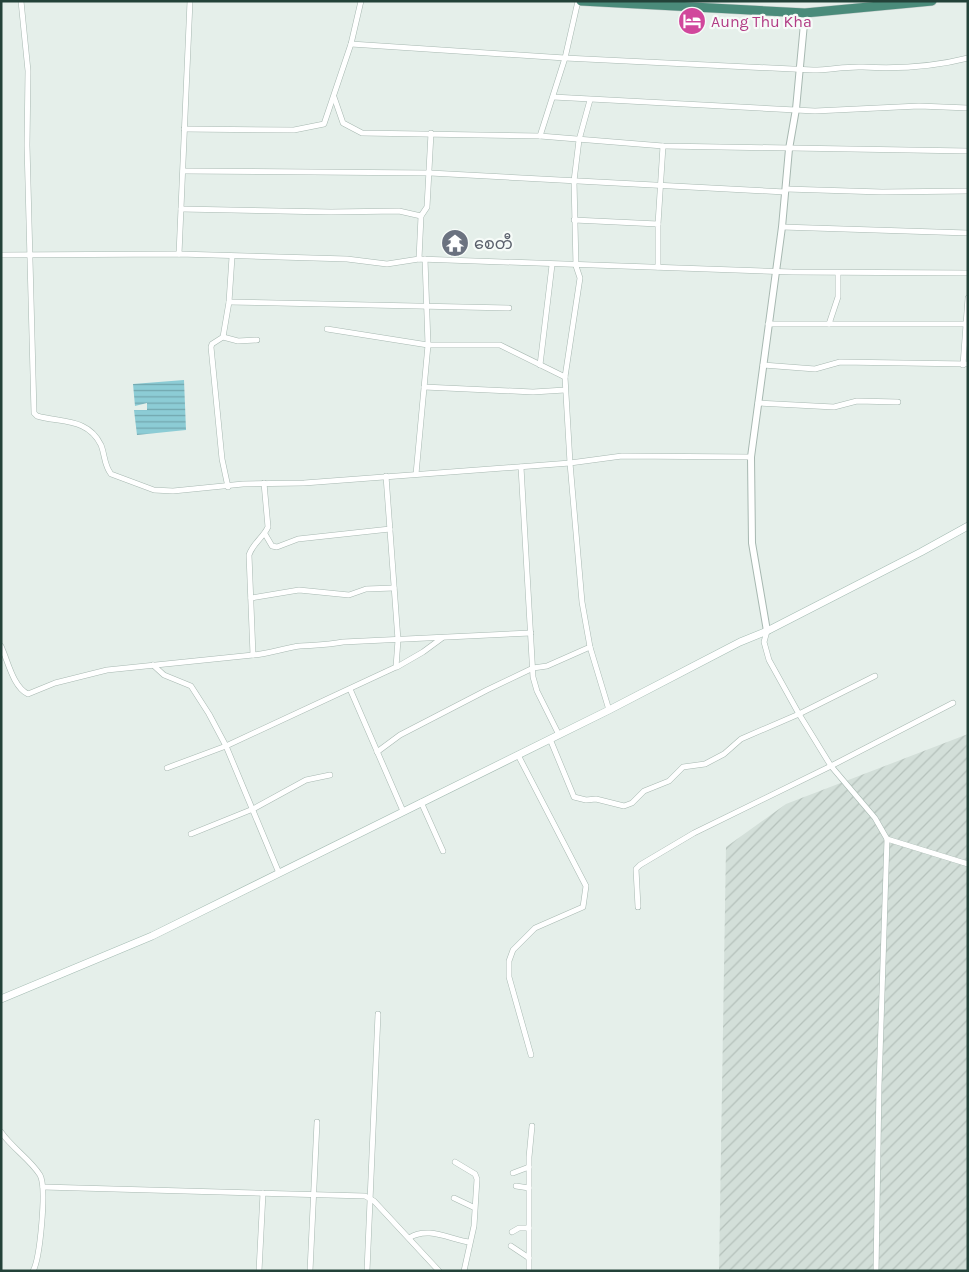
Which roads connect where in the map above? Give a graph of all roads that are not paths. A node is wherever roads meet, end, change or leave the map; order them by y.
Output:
1 (22, 1) edge
2 (190, 1) edge
3 (361, 1) edge
4 (579, 1) edge
5 (932, 1) edge
6 (804, 13) junction
7 (351, 44) junction
8 (565, 58) junction
9 (968, 58) edge
10 (800, 69) junction
11 (553, 96) junction
12 (334, 98) junction
13 (590, 100) junction
14 (968, 108) edge
15 (796, 109) junction
16 (184, 129) junction
17 (431, 133) junction
18 (540, 136) junction
19 (579, 140) junction
20 (663, 146) junction
21 (789, 149) junction
22 (968, 151) edge
23 (183, 171) junction
24 (430, 173) junction
25 (574, 181) junction
26 (659, 184) junction
27 (786, 190) junction
28 (968, 190) edge
29 (181, 209) junction
30 (421, 216) junction
31 (574, 220) junction
32 (658, 224) junction
33 (782, 227) junction
34 (968, 232) edge
35 (179, 254) junction
36 (1, 255) edge
37 (29, 256) junction
38 (232, 257) junction
39 (422, 259) junction
40 (552, 265) junction
41 (576, 266) junction
42 (658, 268) junction
43 (776, 271) junction
44 (838, 272) junction
45 (968, 273) edge
46 (968, 298) edge
47 (229, 302) junction
48 (428, 305) junction
49 (509, 308) dead end
50 (768, 324) junction
51 (829, 324) junction
52 (967, 324) edge
53 (327, 329) dead end
54 (223, 337) junction
55 (257, 340) dead end
56 (428, 345) junction
57 (965, 364) edge
58 (540, 365) junction
59 (763, 365) junction
60 (565, 377) junction
61 (424, 387) junction
62 (566, 390) junction
63 (898, 402) dead end
64 (758, 403) junction
65 (751, 457) junction
66 (570, 463) junction
67 (521, 467) junction
68 (416, 474) junction
69 (386, 476) junction
70 (264, 483) junction
71 (228, 487) junction
72 (968, 526) edge
73 (390, 529) junction
74 (265, 534) junction
75 (394, 588) junction
76 (251, 598) junction
77 (766, 631) junction
78 (531, 633) junction
79 (442, 638) junction
80 (398, 640) junction
81 (1, 646) edge
82 (590, 647) junction
83 (253, 655) junction
84 (153, 664) junction
85 (396, 667) junction
86 (533, 668) junction
87 (875, 676) dead end
88 (350, 689) junction
89 (953, 703) dead end
90 (609, 710) junction
91 (799, 714) junction
92 (559, 735) junction
93 (550, 739) junction
94 (226, 746) junction
95 (377, 752) junction
96 (518, 754) junction
97 (831, 766) junction
98 (167, 768) dead end
99 (330, 775) dead end
100 (421, 802) junction
101 (253, 809) junction
102 (403, 812) junction
103 (191, 834) dead end
104 (887, 839) junction
105 (443, 851) dead end
106 (968, 864) edge
107 (279, 873) junction
108 (638, 907) dead end
109 (1, 999) edge
110 (378, 1014) dead end
111 (531, 1055) dead end
112 (317, 1122) dead end
113 (532, 1126) dead end
114 (1, 1132) edge
115 (455, 1162) dead end
116 (529, 1167) junction
117 (513, 1173) dead end
118 (516, 1186) dead end
119 (43, 1187) junction
120 (529, 1188) junction
121 (263, 1193) junction
122 (314, 1195) junction
123 (454, 1198) dead end
124 (371, 1199) junction
125 (474, 1207) junction
126 (529, 1228) junction
127 (512, 1232) dead end
128 (409, 1238) junction
129 (470, 1242) junction
130 (511, 1246) dead end
131 (529, 1258) junction
132 (32, 1271) edge
133 (259, 1271) edge
134 (310, 1271) edge
135 (368, 1271) edge
136 (439, 1271) edge
137 (464, 1271) edge
138 (529, 1271) edge
139 (876, 1271) edge

1 - 37 street
2 - 16 street
3 - 7 street
4 - 6 highway
4 - 8 street
5 - 6 highway
6 - 10 street
7 - 8 street
7 - 12 street
8 - 10 street
8 - 11 street
9 - 10 street
10 - 15 street
11 - 13 street
11 - 18 street
12 - 16 street
12 - 17 street
13 - 15 street
13 - 19 street
14 - 15 street
15 - 21 street
16 - 23 street
17 - 18 street
17 - 24 street
18 - 19 street
19 - 20 street
19 - 25 street
20 - 21 street
20 - 26 street
21 - 22 street
21 - 27 street
23 - 24 street
23 - 29 street
24 - 25 street
24 - 30 street
25 - 26 street
25 - 31 street
26 - 27 street
26 - 32 street
27 - 28 street
27 - 33 street
29 - 30 street
29 - 35 street
30 - 39 street
31 - 32 street
31 - 41 street
32 - 42 street
33 - 34 street
33 - 43 street
35 - 37 street
35 - 38 street
36 - 37 street
37 - 71 street
38 - 39 street
38 - 47 street
39 - 40 street
39 - 48 street
40 - 41 street
40 - 58 street
41 - 42 street
41 - 60 street
42 - 43 street
43 - 44 street
43 - 50 street
44 - 45 street
44 - 51 street
46 - 52 street
47 - 48 street
47 - 54 street
48 - 49 street
48 - 56 street
50 - 51 street
50 - 59 street
51 - 52 street
52 - 57 street
53 - 56 street
54 - 55 street
54 - 71 street
56 - 58 street
56 - 61 street
57 - 59 street
58 - 60 street
59 - 64 street
60 - 62 street
61 - 62 street
61 - 68 street
62 - 66 street
63 - 64 street
64 - 65 street
65 - 66 street
65 - 77 street
66 - 67 street
66 - 82 street
67 - 68 street
67 - 78 street
68 - 69 street
69 - 70 street
69 - 73 street
70 - 71 street
70 - 74 street
72 - 77 main road
73 - 74 street
73 - 75 street
74 - 76 street
75 - 76 street
75 - 80 street
76 - 83 street
77 - 90 main road
77 - 91 street
78 - 79 street
78 - 86 street
79 - 80 street
79 - 85 street
80 - 83 street
80 - 85 street
81 - 84 street
82 - 86 street
82 - 90 street
83 - 84 street
84 - 94 street
85 - 88 street
86 - 92 street
86 - 95 street
87 - 91 street
88 - 94 street
88 - 95 street
89 - 97 street
90 - 92 main road
91 - 93 street
91 - 97 street
92 - 93 main road
93 - 96 main road
94 - 98 street
94 - 101 street
95 - 102 street
96 - 100 main road
96 - 111 street
97 - 104 street
97 - 108 street
99 - 101 street
100 - 102 main road
100 - 105 street
101 - 103 street
101 - 107 street
102 - 107 main road
104 - 106 street
104 - 139 street
107 - 109 main road
110 - 124 street
112 - 122 street
113 - 116 street
114 - 119 street
115 - 125 street
116 - 117 street
116 - 120 street
118 - 120 street
119 - 121 street
119 - 132 street
120 - 126 street
121 - 122 street
121 - 133 street
122 - 124 street
122 - 134 street
123 - 125 street
124 - 128 street
124 - 135 street
125 - 129 street
126 - 127 street
126 - 131 street
128 - 129 street
128 - 136 street
129 - 137 street
130 - 131 street
131 - 138 street

